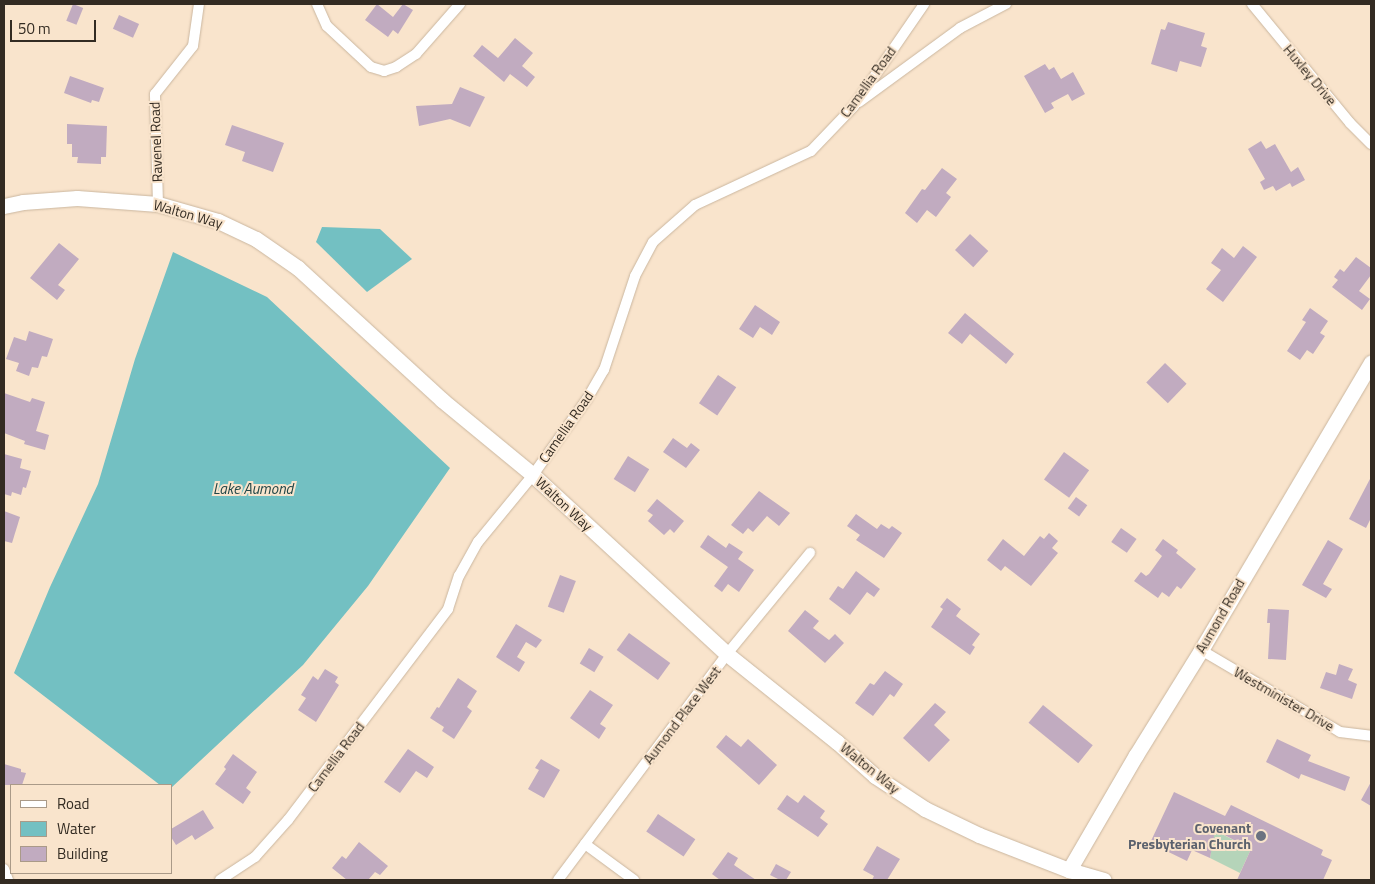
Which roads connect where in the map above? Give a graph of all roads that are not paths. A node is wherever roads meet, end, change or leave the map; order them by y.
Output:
1 (199, 4) edge
2 (317, 4) edge
3 (460, 4) edge
4 (924, 4) edge
5 (1006, 4) edge
6 (1252, 4) edge
7 (854, 106) junction
8 (1371, 144) edge
9 (158, 204) junction
10 (4, 206) edge
11 (1371, 362) edge
12 (533, 474) junction
13 (810, 553) dead end
14 (1201, 650) junction
15 (727, 654) junction
16 (1371, 736) edge
17 (585, 844) junction
18 (4, 869) edge
19 (1070, 870) junction
20 (8, 880) edge
21 (220, 880) edge
22 (558, 880) edge
23 (634, 880) edge
24 (1104, 880) edge

1 - 9 street, Ravenel Road
2 - 3 street
4 - 7 street, Camellia Road
5 - 7 street
6 - 8 street, Huxley Drive
7 - 12 street, Camellia Road
9 - 10 main road, Walton Way
9 - 12 main road, Walton Way
11 - 14 main road, Aumond Road
12 - 15 main road, Walton Way
12 - 21 street, Camellia Road
13 - 15 street, Aumond Place West
14 - 16 street, Westminister Drive
14 - 19 main road, Aumond Road
15 - 17 street, Aumond Place West
15 - 19 main road, Walton Way
17 - 22 street, Aumond Place West
17 - 23 street
18 - 20 street
19 - 24 main road, Walton Way

